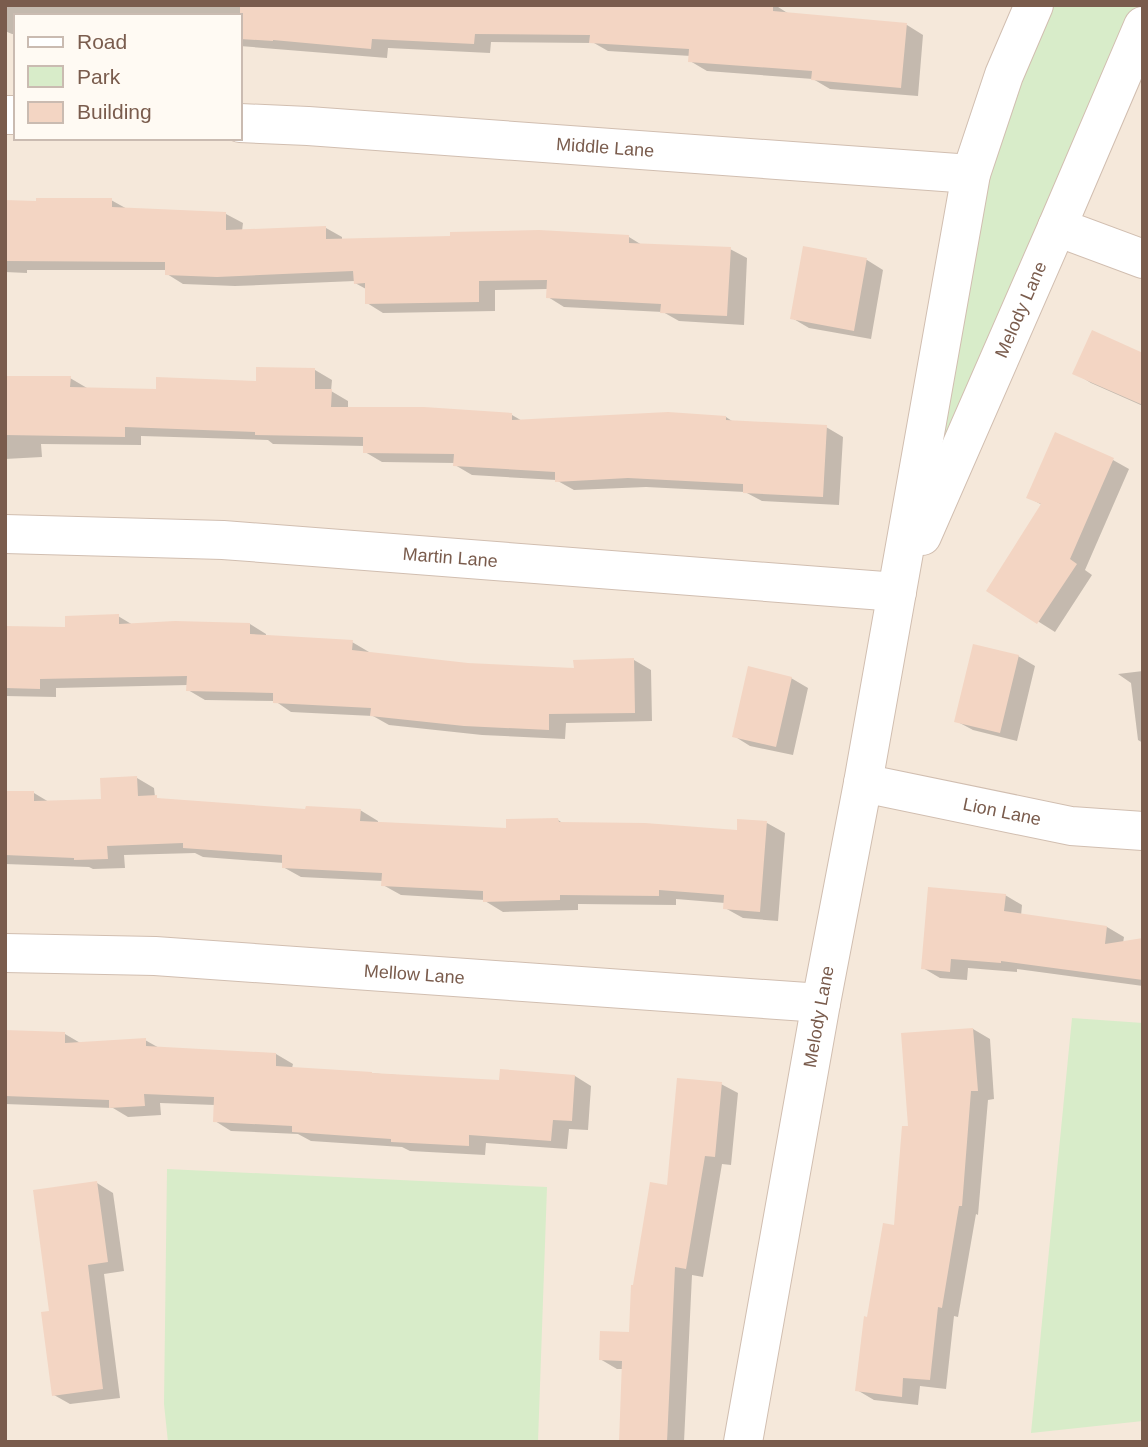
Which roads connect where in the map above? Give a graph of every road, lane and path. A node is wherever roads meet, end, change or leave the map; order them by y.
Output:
1 (1034, 5) edge
2 (1143, 26) edge
3 (242, 123) edge
4 (971, 174) junction
5 (1057, 227) junction
6 (1143, 259) edge
7 (5, 534) edge
8 (897, 592) junction
9 (863, 783) junction
10 (1143, 831) edge
11 (5, 953) edge
12 (821, 1003) junction
13 (743, 1442) edge

1 - 4 street, Melody Lane
2 - 5 street, Melody Lane
3 - 4 street, Middle Lane
4 - 8 street, Melody Lane
5 - 6 street
5 - 8 street, Melody Lane
7 - 8 street, Martin Lane
8 - 9 street, Melody Lane
9 - 10 street, Lion Lane
9 - 12 street, Melody Lane
11 - 12 street, Mellow Lane
12 - 13 street, Melody Lane

